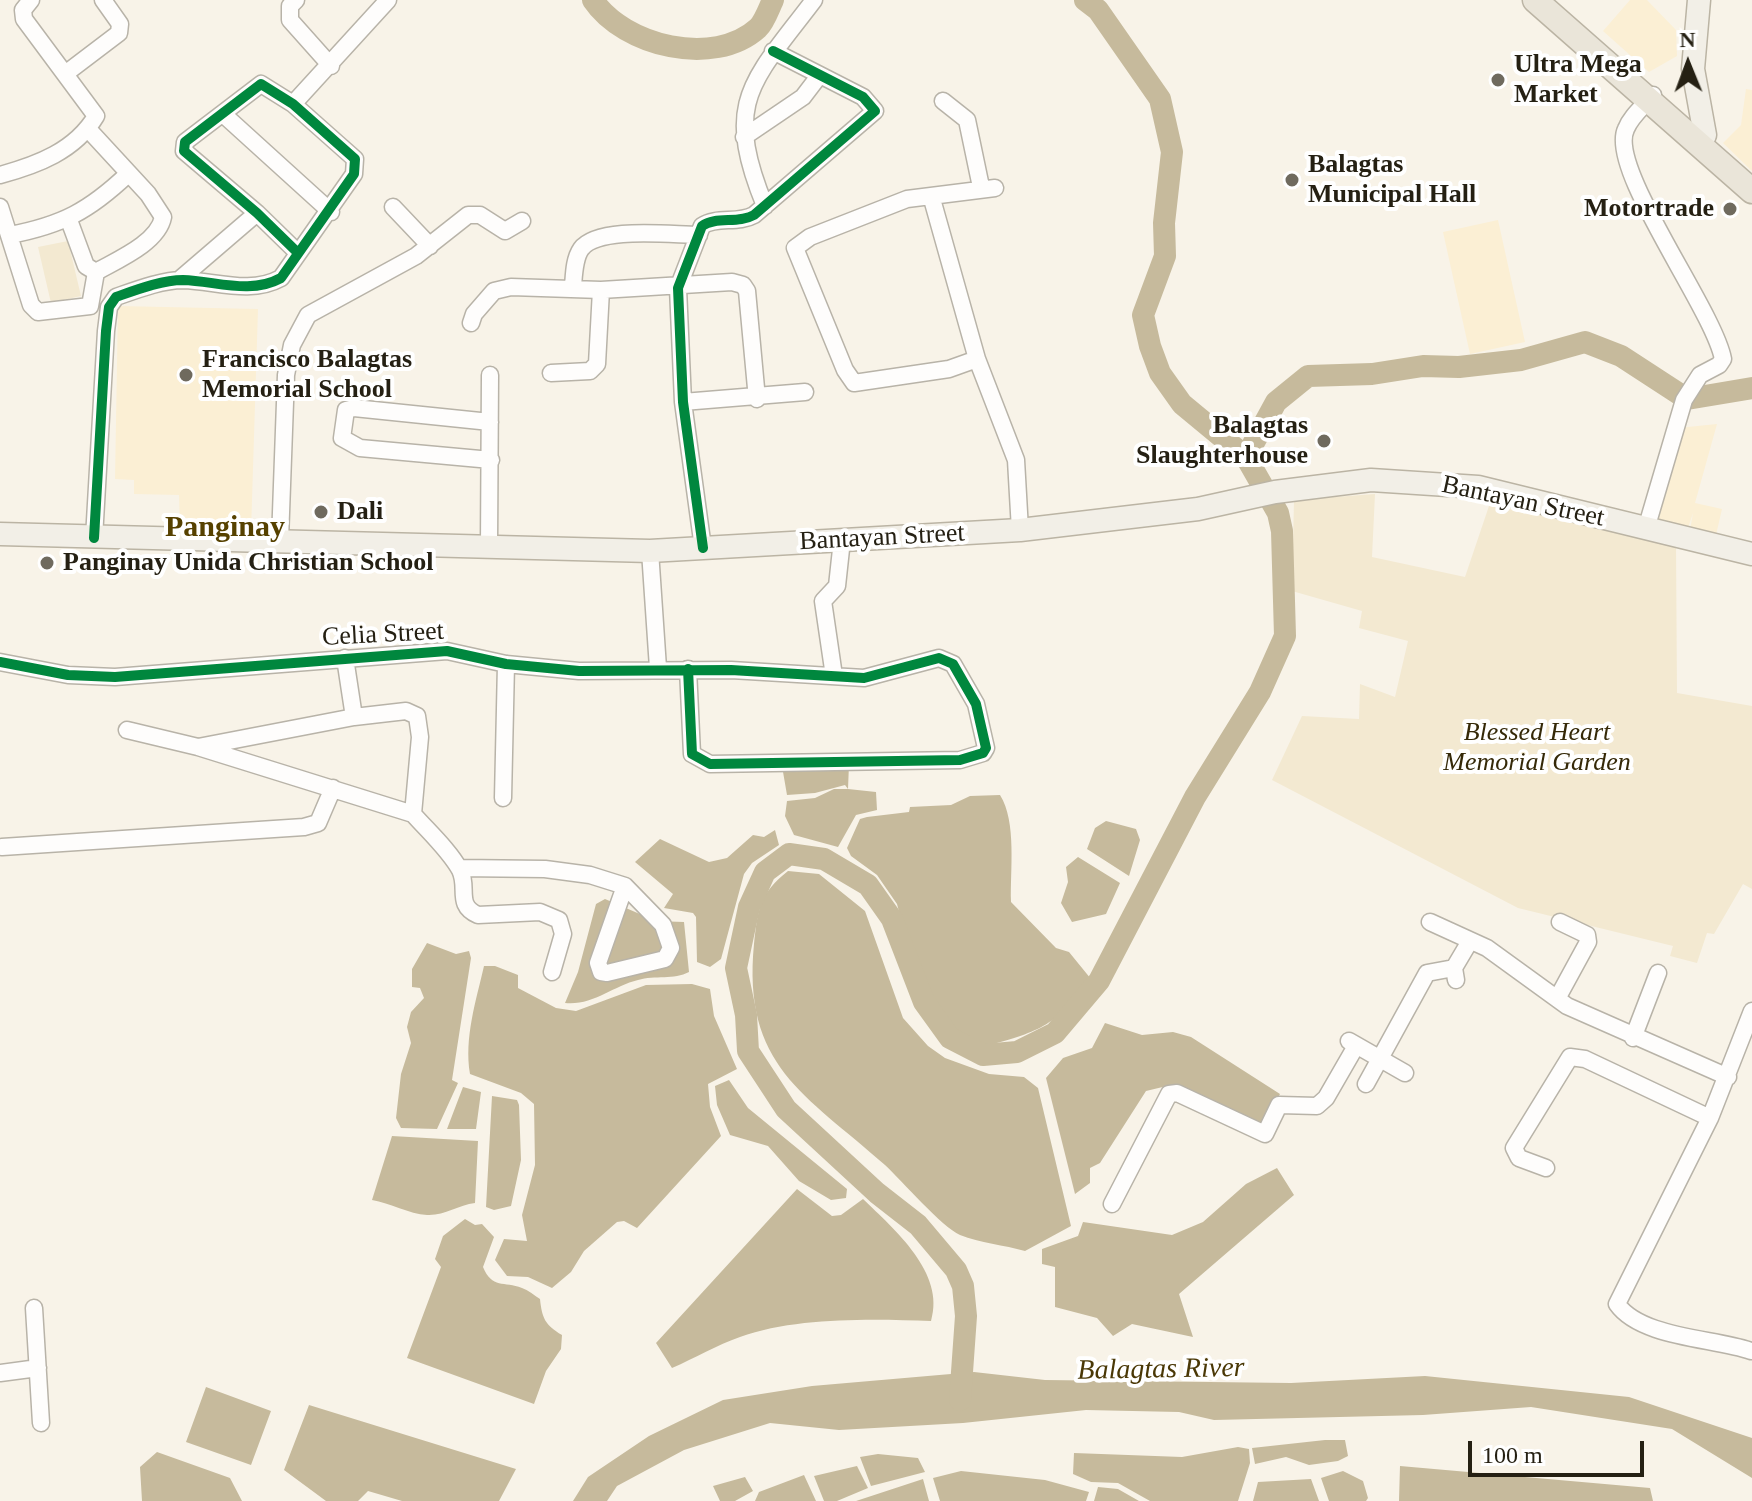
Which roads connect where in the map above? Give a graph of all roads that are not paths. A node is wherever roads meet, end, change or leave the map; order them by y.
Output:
1 (31, 0) edge
2 (103, 0) edge
3 (296, 0) edge
4 (388, 0) edge
5 (814, 0) edge
6 (1535, 0) edge
7 (1554, 0) edge
8 (1699, 0) edge
9 (773, 51) junction
10 (331, 66) junction
11 (65, 74) junction
12 (819, 76) junction
13 (1652, 97) junction
14 (943, 101) dead end
15 (293, 104) junction
16 (223, 114) junction
17 (88, 129) junction
18 (744, 137) junction
19 (1703, 140) junction
20 (128, 174) junction
21 (0, 175) edge
22 (1752, 177) edge
23 (1752, 191) edge
24 (932, 199) junction
25 (765, 206) junction
26 (0, 207) edge
27 (393, 207) dead end
28 (331, 212) junction
29 (257, 213) junction
30 (69, 220) junction
31 (522, 221) dead end
32 (10, 235) junction
33 (699, 235) junction
34 (430, 246) junction
35 (297, 252) junction
36 (96, 272) junction
37 (179, 280) junction
38 (573, 287) junction
39 (678, 288) junction
40 (601, 290) junction
41 (471, 323) dead end
42 (977, 359) junction
43 (551, 373) dead end
44 (490, 375) dead end
45 (805, 392) dead end
46 (757, 399) junction
47 (683, 402) junction
48 (490, 422) junction
49 (491, 460) junction
50 (1646, 529) junction
51 (1020, 530) junction
52 (0, 534) edge
53 (94, 538) junction
54 (280, 540) junction
55 (842, 540) junction
56 (489, 546) junction
57 (703, 548) junction
58 (650, 551) junction
59 (1752, 554) edge
60 (345, 658) junction
61 (0, 662) edge
62 (506, 664) junction
63 (658, 668) junction
64 (688, 669) junction
65 (834, 676) junction
66 (354, 717) junction
67 (127, 730) dead end
68 (198, 747) junction
69 (333, 788) junction
70 (503, 798) dead end
71 (413, 814) junction
72 (2, 847) edge
73 (459, 868) junction
74 (625, 886) junction
75 (1430, 922) dead end
76 (1560, 922) dead end
77 (1470, 941) junction
78 (552, 972) dead end
79 (1658, 973) dead end
80 (1558, 997) junction
81 (1752, 1011) edge
82 (1633, 1038) junction
83 (1380, 1059) junction
84 (1405, 1073) dead end
85 (1728, 1077) junction
86 (1366, 1084) dead end
87 (1710, 1118) junction
88 (1546, 1168) dead end
89 (1112, 1204) dead end
90 (34, 1308) dead end
91 (1751, 1351) edge
92 (38, 1368) junction
93 (0, 1373) edge
94 (41, 1423) dead end

1 - 11 street
2 - 11 street
3 - 10 street
4 - 10 street
5 - 9 street
6 - 13 highway
7 - 13 highway
8 - 19 main road
9 - 12 street
9 - 18 street
10 - 15 street
11 - 17 street
12 - 18 street
12 - 25 street
13 - 19 highway
13 - 50 street
14 - 24 street
15 - 16 street
15 - 28 street
16 - 28 street
16 - 29 street
17 - 20 street
17 - 21 street
18 - 25 street
19 - 22 highway
19 - 23 highway
20 - 30 street
20 - 36 street
24 - 42 street
24 - 42 street
25 - 33 street
26 - 32 street
27 - 34 street
28 - 35 street
29 - 35 street
29 - 37 street
30 - 32 street
30 - 36 street
31 - 34 street
32 - 36 street
33 - 38 street
33 - 39 street
34 - 54 street
35 - 37 street
37 - 53 street
38 - 40 street
38 - 41 street
39 - 40 street
39 - 46 street
39 - 47 street
40 - 43 street
42 - 51 street
44 - 48 street
45 - 46 street
46 - 47 street
47 - 57 street
48 - 49 street
48 - 49 street
49 - 56 street
50 - 51 main road, Bantayan Street
50 - 59 main road, Bantayan Street
51 - 55 main road, Bantayan Street
52 - 53 main road, Bantayan Street
53 - 54 main road, Bantayan Street
54 - 56 main road, Bantayan Street
55 - 57 main road, Bantayan Street
55 - 65 street
56 - 58 main road, Bantayan Street
57 - 58 main road, Bantayan Street
58 - 63 street
60 - 61 street, Celia Street
60 - 62 street, Celia Street
60 - 66 street
62 - 63 street, Celia Street
62 - 70 street
63 - 64 street, Celia Street
64 - 65 street, Celia Street
64 - 65 street, Celia Street
66 - 68 street
66 - 71 street
67 - 68 street
68 - 69 street
69 - 71 street
69 - 72 street
71 - 73 street
73 - 74 street
73 - 78 street
74 - 74 street
75 - 77 street
76 - 80 street
77 - 80 street
77 - 83 street
79 - 82 street
80 - 82 street
81 - 85 street
82 - 85 street
83 - 84 street
83 - 86 street
83 - 89 street
85 - 87 street
87 - 88 street
87 - 91 street
90 - 92 street
92 - 93 street
92 - 94 street

